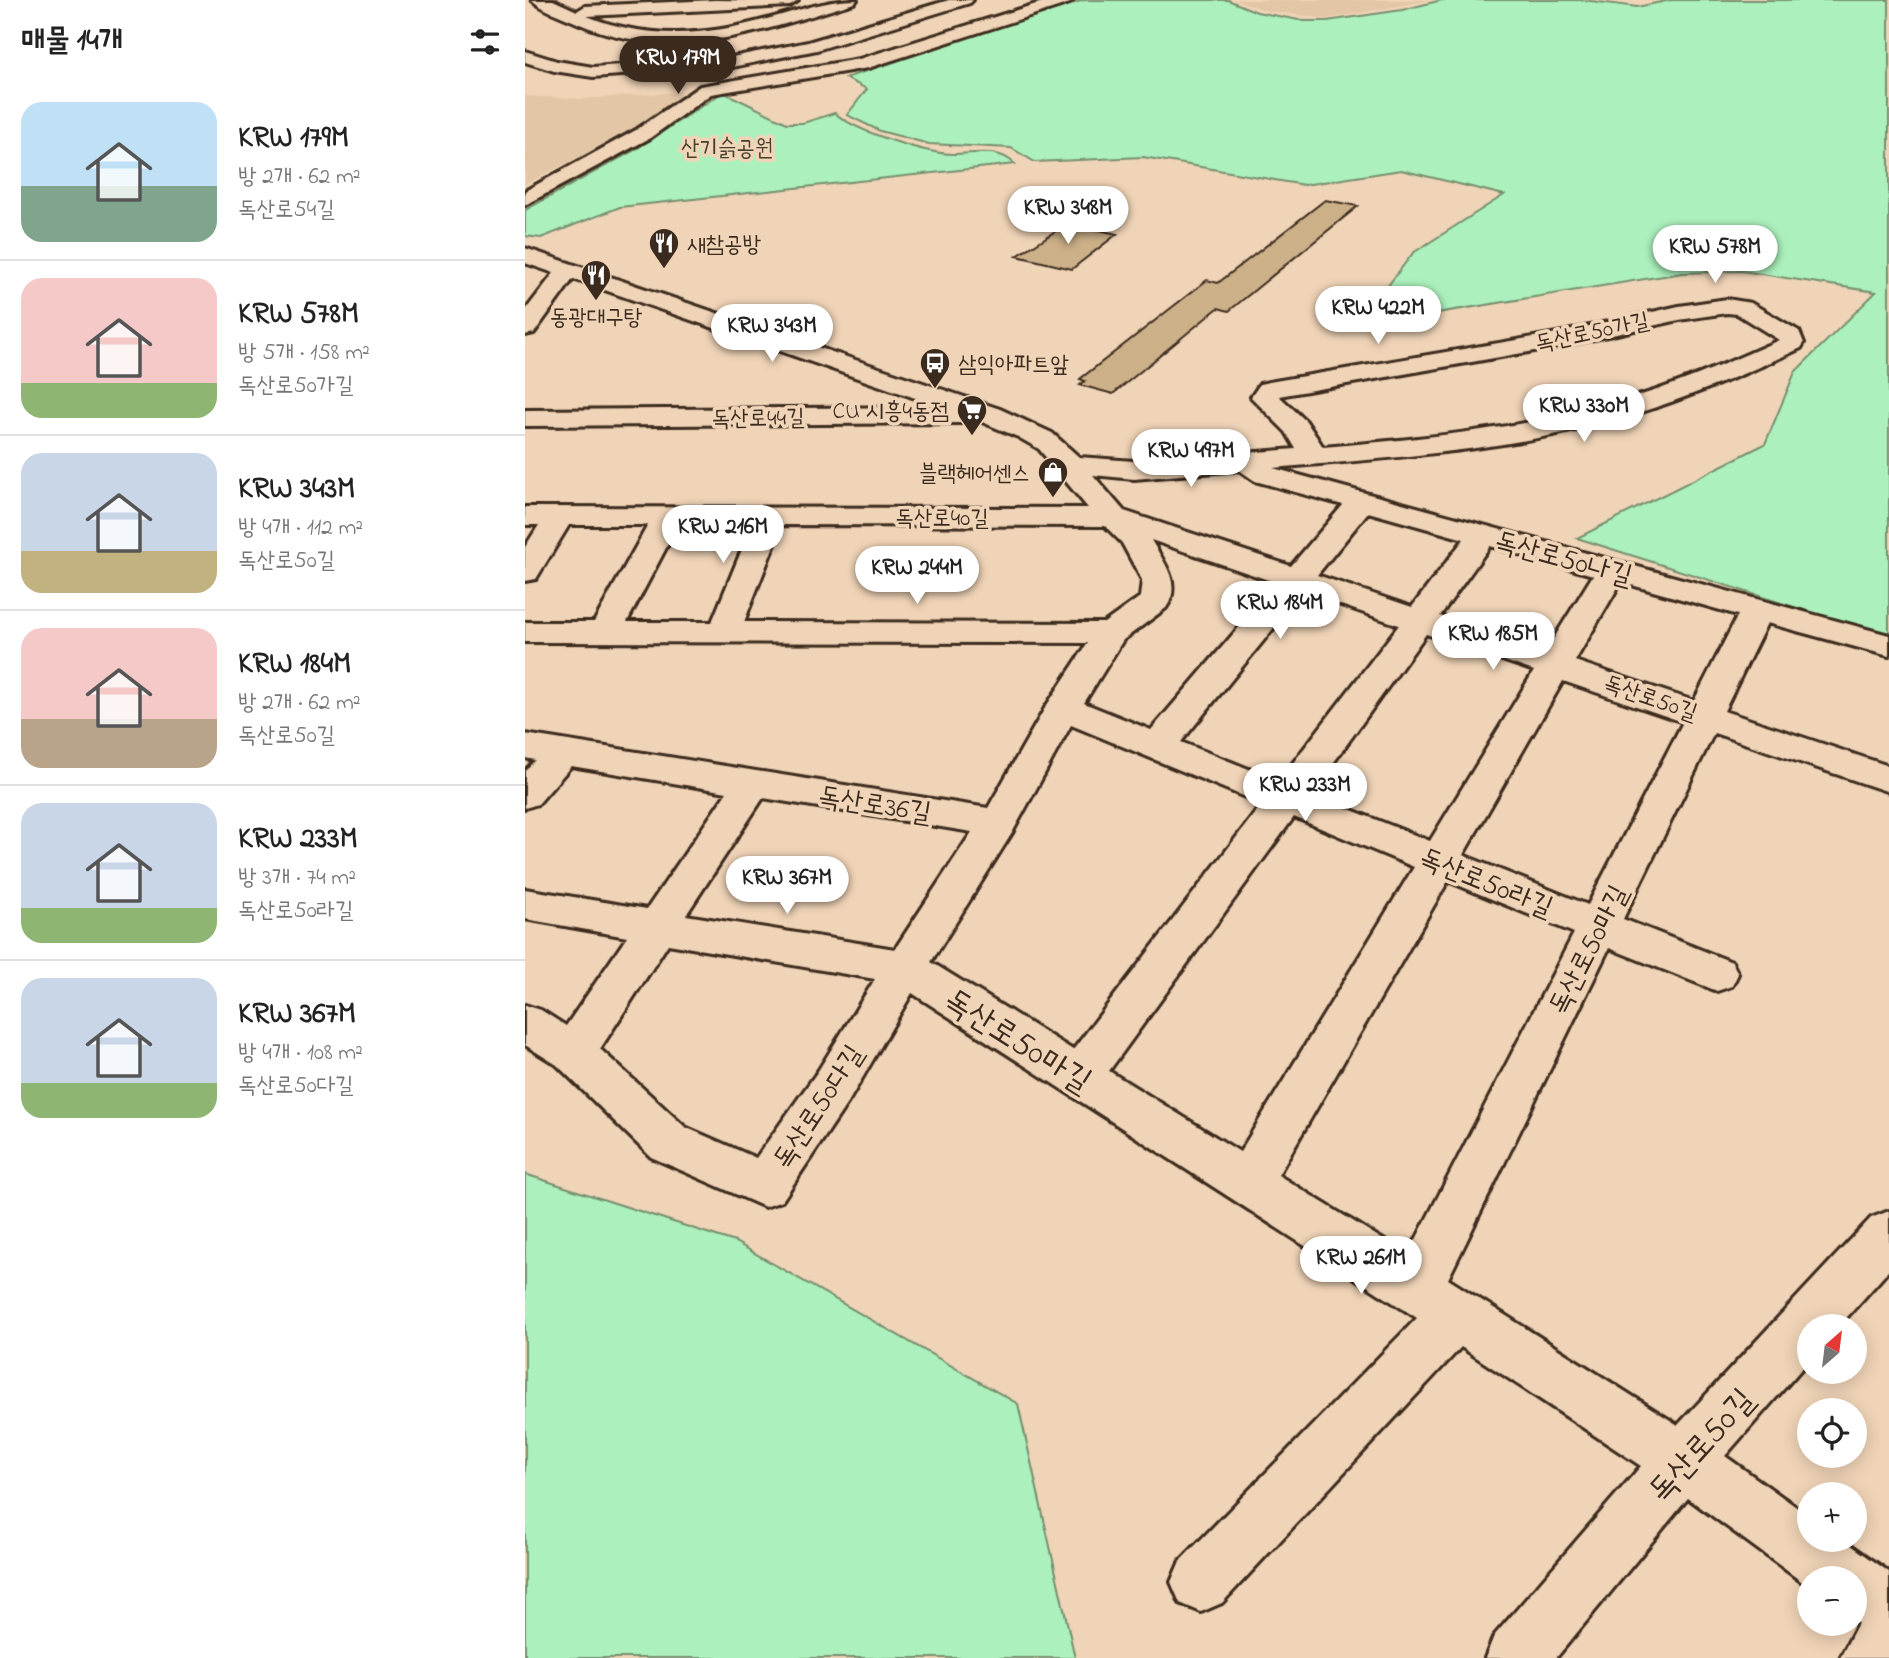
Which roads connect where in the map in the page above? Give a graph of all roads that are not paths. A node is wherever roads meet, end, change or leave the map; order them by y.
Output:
1 (540, 0) edge
2 (810, 0) edge
3 (849, 0) edge
4 (965, 0) edge
5 (1065, 0) edge
6 (702, 3) edge
7 (887, 3) dead end
8 (569, 12) junction
9 (922, 13) junction
10 (974, 28) junction
11 (694, 37) junction
12 (525, 56) edge
13 (688, 67) junction
14 (706, 90) junction
15 (525, 199) edge
16 (525, 255) edge
17 (569, 269) junction
18 (525, 328) edge
19 (990, 415) junction
20 (525, 418) edge
21 (1315, 456) junction
22 (1243, 461) junction
23 (1067, 465) junction
24 (1361, 501) junction
25 (525, 516) edge
26 (559, 516) junction
27 (668, 516) junction
28 (771, 516) junction
29 (1113, 517) junction
30 (1483, 535) junction
31 (1612, 570) junction
32 (525, 572) edge
33 (1298, 578) junction
34 (1757, 610) junction
35 (1420, 619) junction
36 (525, 632) edge
37 (605, 632) junction
38 (724, 632) junction
39 (1111, 633) junction
40 (1889, 646) edge
41 (1556, 665) junction
42 (1063, 708) junction
43 (1704, 715) junction
44 (525, 746) edge
45 (1157, 747) junction
46 (562, 752) junction
47 (1889, 779) edge
48 (753, 783) junction
49 (525, 795) edge
50 (1286, 799) junction
51 (997, 823) junction
52 (1439, 861) junction
53 (525, 904) edge
54 (658, 926) junction
55 (1598, 926) junction
56 (906, 968) junction
57 (1717, 974) dead end
58 (525, 1023) edge
59 (573, 1052) junction
60 (1079, 1077) junction
61 (1247, 1183) junction
62 (1889, 1234) edge
63 (1437, 1301) junction
64 (1684, 1461) junction
65 (1830, 1566) edge
66 (1201, 1581) dead end
67 (1867, 1593) edge
68 (1889, 1609) edge
69 (1889, 1630) edge
70 (1516, 1658) edge
71 (1871, 1658) edge

1 - 8 street
2 - 6 street
3 - 11 street
4 - 9 street
5 - 10 street
6 - 8 street
6 - 11 street
7 - 9 street
8 - 11 street
9 - 10 street
9 - 13 street
10 - 14 street
11 - 13 street
12 - 13 street
13 - 14 street
14 - 15 street
16 - 17 street
17 - 18 street
17 - 19 street
19 - 20 street, 독산로44길
19 - 23 street
21 - 21 street, 독산로50가길
21 - 22 street, 독산로50가길
22 - 23 street, 독산로50가길
22 - 24 street, 독산로50나길
23 - 29 street
24 - 30 street, 독산로50나길
24 - 33 street
25 - 26 street, 독산로40길
26 - 27 street, 독산로40길
26 - 32 street
27 - 28 street, 독산로40길
27 - 37 street
28 - 29 street, 독산로40길
28 - 38 street
29 - 33 street, 독산로50길
29 - 39 street, 독산로50다길
30 - 31 street, 독산로50나길
30 - 35 street
31 - 34 street, 독산로50나길
31 - 41 street
33 - 35 street, 독산로50길
33 - 45 street
34 - 40 street, 독산로50나길
34 - 43 street, 독산로50마길
35 - 41 street, 독산로50길
35 - 50 street
36 - 37 street
37 - 38 street
38 - 39 street
39 - 42 street, 독산로50다길
41 - 43 street, 독산로50길
41 - 52 street
42 - 45 street, 독산로50라길
42 - 51 street, 독산로50다길
43 - 47 street, 독산로50길
43 - 55 street, 독산로50마길
44 - 46 street, 독산로36길
45 - 50 street, 독산로50라길
46 - 48 street, 독산로36길
46 - 49 street
48 - 51 street, 독산로36길
48 - 54 street
50 - 52 street, 독산로50라길
50 - 60 street
51 - 56 street, 독산로50다길
52 - 55 street, 독산로50라길
52 - 61 street
53 - 54 street
54 - 56 street
54 - 59 street
55 - 57 street, 독산로50라길
55 - 63 street, 독산로50마길
56 - 59 street, 독산로50다길
56 - 60 street, 독산로50마길
58 - 59 street, 독산로50다길
60 - 61 street, 독산로50마길
61 - 63 street, 독산로50마길
62 - 64 street, 독산로50길
63 - 64 street, 독산로50마길
63 - 66 street, 독산로50마길
64 - 65 street, 독산로50마길
64 - 70 street, 독산로50길
67 - 68 street
69 - 71 street

